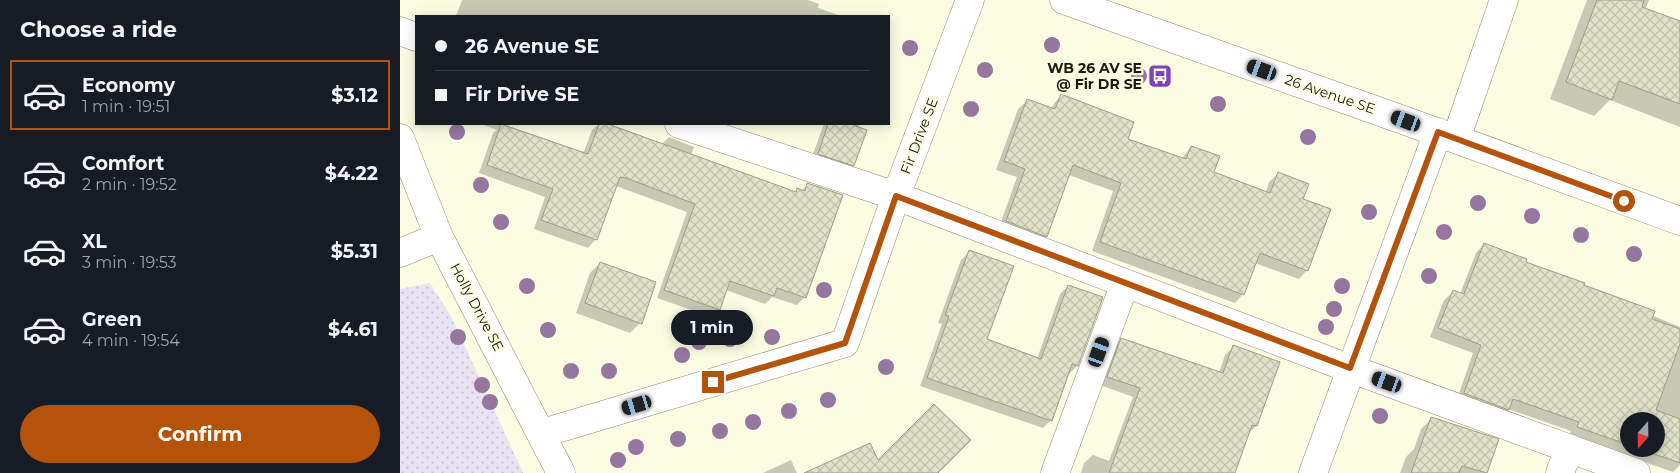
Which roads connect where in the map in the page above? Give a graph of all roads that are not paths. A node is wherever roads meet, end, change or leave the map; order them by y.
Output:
1 (970, 0) edge
2 (1064, 0) edge
3 (1504, 0) edge
4 (400, 31) edge
5 (415, 37) edge
6 (682, 125) edge
7 (1447, 136) junction
8 (400, 138) edge
9 (896, 196) junction
10 (1680, 221) edge
11 (440, 236) junction
12 (400, 254) edge
13 (1124, 282) junction
14 (1350, 368) junction
15 (543, 433) junction
16 (1564, 461) edge
17 (562, 473) edge
18 (1055, 473) edge
19 (1313, 473) edge
20 (1636, 473) edge

1 - 9 street, Fir Drive SE
2 - 7 street, 26 Avenue SE
3 - 7 street
4 - 5 street
6 - 9 street
7 - 10 street, 26 Avenue SE
7 - 14 street
8 - 11 street, Holly Drive SE
9 - 13 street
9 - 15 street, Fir Drive SE
11 - 12 street
11 - 15 street, Holly Drive SE
13 - 14 street
13 - 18 street
14 - 16 street
14 - 19 street
15 - 17 street, Holly Drive SE
16 - 20 street

